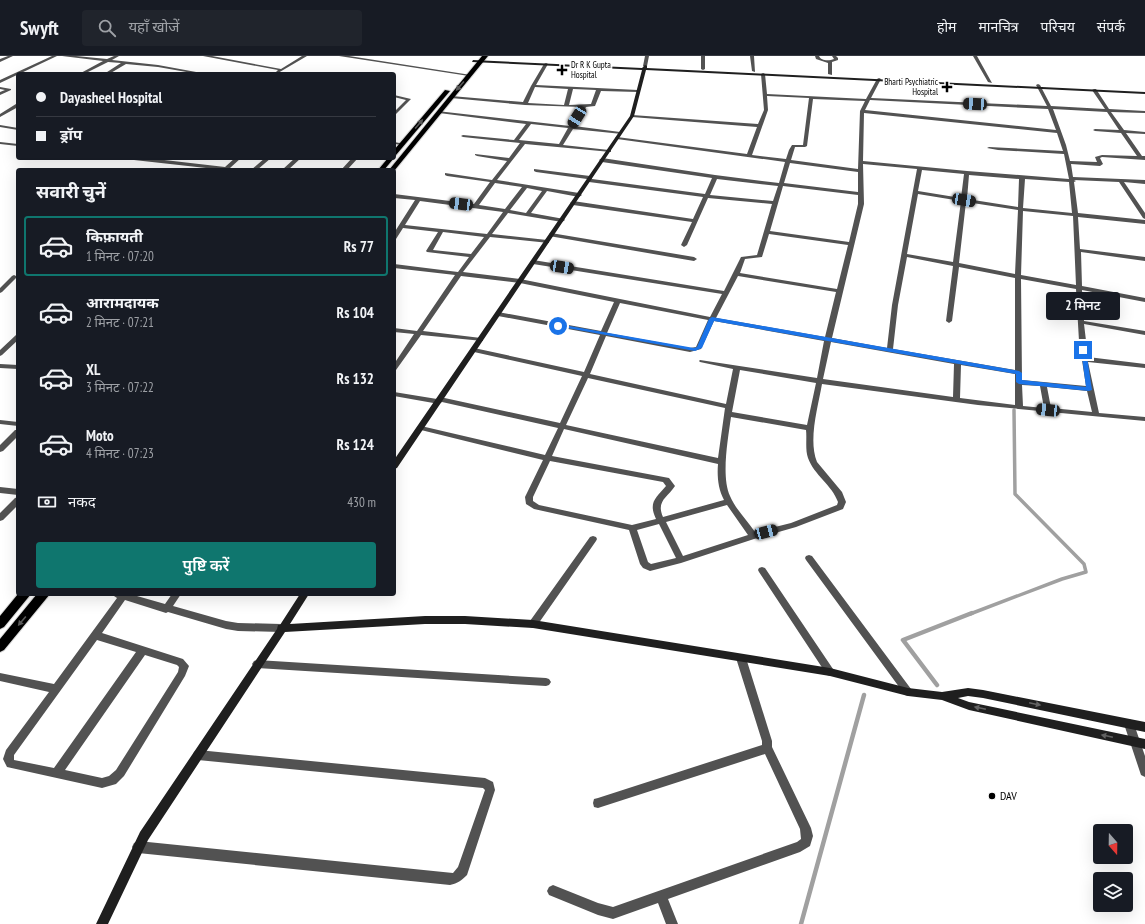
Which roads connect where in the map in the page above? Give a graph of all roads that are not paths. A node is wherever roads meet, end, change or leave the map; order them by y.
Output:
1 (11, 56) edge
2 (55, 56) edge
3 (64, 56) edge
4 (117, 56) edge
5 (205, 56) edge
6 (223, 56) edge
7 (305, 56) edge
8 (341, 56) edge
9 (647, 56) edge
10 (703, 56) edge
11 (752, 56) edge
12 (817, 56) edge
13 (834, 56) edge
14 (975, 56) edge
15 (355, 57) edge
16 (483, 58) edge
17 (218, 59) junction
18 (0, 61) edge
19 (106, 61) junction
20 (830, 62) junction
21 (124, 63) junction
22 (470, 64) edge
23 (546, 64) junction
24 (645, 67) junction
25 (703, 69) junction
26 (282, 70) junction
27 (754, 71) junction
28 (21, 72) edge
29 (85, 72) edge
30 (109, 72) edge
31 (193, 72) edge
32 (278, 72) edge
33 (16, 74) edge
34 (763, 74) junction
35 (830, 74) junction
36 (469, 75) junction
37 (457, 79) dead end
38 (879, 79) junction
39 (0, 82) edge
40 (990, 82) junction
41 (452, 85) dead end
42 (533, 86) junction
43 (1038, 86) junction
44 (571, 87) junction
45 (0, 88) edge
46 (599, 89) junction
47 (1094, 90) junction
48 (638, 91) junction
49 (1145, 92) edge
50 (0, 94) edge
51 (765, 95) junction
52 (396, 96) edge
53 (451, 97) junction
54 (811, 97) junction
55 (868, 99) junction
56 (525, 104) junction
57 (16, 106) edge
58 (566, 106) junction
59 (584, 106) junction
60 (1051, 107) junction
61 (1107, 110) junction
62 (862, 111) junction
63 (439, 112) junction
64 (1145, 112) edge
65 (396, 113) edge
66 (0, 116) edge
67 (632, 116) junction
68 (529, 123) junction
69 (0, 126) edge
70 (760, 126) junction
71 (570, 128) junction
72 (16, 129) edge
73 (1095, 130) dead end
74 (1059, 132) junction
75 (1122, 132) junction
76 (1145, 133) edge
77 (619, 135) junction
78 (463, 136) dead end
79 (516, 141) junction
80 (524, 142) junction
81 (0, 143) edge
82 (396, 143) edge
83 (403, 144) junction
84 (16, 145) edge
85 (560, 146) junction
86 (989, 148) dead end
87 (608, 151) junction
88 (396, 152) edge
89 (1065, 153) junction
90 (477, 155) dead end
91 (749, 156) junction
92 (1143, 158) edge
93 (168, 160) edge
94 (236, 160) edge
95 (266, 160) edge
96 (296, 160) edge
97 (353, 160) edge
98 (389, 160) edge
99 (510, 160) junction
100 (602, 160) junction
101 (787, 162) junction
102 (860, 162) junction
103 (1067, 162) junction
104 (220, 168) edge
105 (227, 168) edge
106 (256, 168) edge
107 (287, 168) edge
108 (346, 168) edge
109 (383, 168) edge
110 (394, 168) edge
111 (920, 168) junction
112 (536, 170) dead end
113 (861, 171) junction
114 (447, 174) dead end
115 (967, 174) junction
116 (715, 177) junction
117 (1022, 177) junction
118 (590, 179) junction
119 (1072, 179) junction
120 (1120, 180) junction
121 (493, 182) junction
122 (1145, 182) edge
123 (780, 185) junction
124 (525, 187) junction
125 (545, 190) junction
126 (916, 192) junction
127 (861, 194) junction
128 (578, 195) junction
129 (396, 196) edge
130 (706, 196) junction
131 (418, 199) junction
132 (964, 200) junction
133 (573, 203) junction
134 (775, 203) junction
135 (475, 206) junction
136 (1020, 209) junction
137 (505, 211) junction
138 (528, 214) junction
139 (1076, 215) junction
140 (1145, 217) edge
141 (562, 220) junction
142 (695, 221) junction
143 (1145, 222) edge
144 (402, 226) junction
145 (442, 230) junction
146 (767, 232) junction
147 (396, 235) edge
148 (488, 235) junction
149 (551, 236) junction
150 (547, 242) junction
151 (851, 244) junction
152 (684, 245) dead end
153 (1078, 250) junction
154 (904, 255) junction
155 (472, 256) junction
156 (694, 259) dead end
157 (1145, 259) edge
158 (533, 262) junction
159 (396, 266) edge
160 (956, 266) junction
161 (459, 274) junction
162 (736, 274) junction
163 (1018, 277) junction
164 (14, 278) dead end
165 (520, 281) junction
166 (1079, 288) junction
167 (0, 291) edge
168 (839, 291) junction
169 (726, 293) junction
170 (618, 300) junction
171 (1145, 300) edge
172 (498, 314) junction
173 (712, 319) junction
174 (949, 321) dead end
175 (1081, 322) junction
176 (396, 330) edge
177 (419, 333) junction
178 (1145, 333) edge
179 (604, 335) junction
180 (16, 338) edge
181 (828, 339) junction
182 (481, 340) junction
183 (890, 349) junction
184 (474, 350) junction
185 (0, 354) edge
186 (1084, 359) junction
187 (702, 361) dead end
188 (958, 362) junction
189 (0, 366) edge
190 (396, 366) edge
191 (1145, 366) edge
192 (737, 367) junction
193 (16, 368) edge
194 (1019, 373) junction
195 (586, 375) junction
196 (820, 381) junction
197 (1019, 382) junction
198 (1043, 384) junction
199 (1089, 390) junction
200 (396, 394) edge
201 (440, 400) junction
202 (956, 400) junction
203 (1019, 407) junction
204 (729, 410) junction
205 (1048, 410) junction
206 (1096, 415) junction
207 (1145, 419) edge
208 (0, 422) edge
209 (16, 424) edge
210 (562, 427) junction
211 (421, 428) junction
212 (810, 428) junction
213 (16, 434) edge
214 (0, 449) edge
215 (547, 458) junction
216 (722, 462) junction
217 (396, 463) edge
218 (0, 490) edge
219 (16, 492) edge
220 (16, 502) edge
221 (729, 502) junction
222 (0, 518) edge
223 (662, 521) junction
224 (632, 528) junction
225 (753, 536) junction
226 (593, 539) dead end
227 (809, 558) dead end
228 (681, 560) junction
229 (762, 570) dead end
230 (23, 596) edge
231 (42, 596) edge
232 (119, 596) edge
233 (123, 596) edge
234 (176, 596) edge
235 (303, 596) edge
236 (166, 609) junction
237 (0, 624) edge
238 (533, 624) junction
239 (281, 628) junction
240 (95, 635) junction
241 (0, 647) edge
242 (142, 651) junction
243 (741, 658) junction
244 (257, 664) junction
245 (830, 672) junction
246 (0, 677) edge
247 (546, 682) dead end
248 (56, 689) junction
249 (908, 692) junction
250 (942, 696) junction
251 (1129, 724) junction
252 (1145, 727) edge
253 (1140, 743) edge
254 (767, 746) junction
255 (198, 755) junction
256 (1145, 772) edge
257 (56, 774) junction
258 (598, 803) dead end
259 (138, 847) junction
260 (553, 891) dead end
261 (661, 896) junction
262 (102, 924) edge
263 (672, 924) edge

1 - 18 street
2 - 28 street
3 - 19 street
4 - 19 street
5 - 17 street
6 - 17 street
7 - 26 street
8 - 15 street
9 - 24 street
10 - 25 street
11 - 27 street
12 - 20 street
13 - 20 street
14 - 40 street
15 - 22 street
16 - 22 main road
16 - 23 main road
16 - 24 main road
16 - 36 main road
17 - 26 street
19 - 21 street
19 - 29 street
20 - 35 street
21 - 30 street
21 - 31 street
22 - 36 street
22 - 37 main road
23 - 24 main road
23 - 42 street
24 - 25 main road
24 - 34 main road
24 - 48 main road
25 - 27 main road
26 - 32 street
27 - 35 main road
33 - 39 street
34 - 38 main road
34 - 51 street
35 - 40 main road
36 -> 53 main road
38 - 43 main road
38 - 55 street
40 - 43 main road
83 -> 41 main road
42 - 44 street
42 - 56 street
43 - 47 main road
43 - 49 main road
43 - 60 street
44 - 46 street
44 - 58 street
45 - 50 street
46 - 48 street
46 - 59 street
47 - 49 main road
47 - 61 street
48 - 67 main road
51 - 54 street
51 - 70 street
52 - 65 street
53 - 56 street
53 - 63 main road
54 - 55 street
54 - 101 street
55 - 60 street
55 - 62 street
56 - 58 street
57 - 66 street
58 - 59 street
59 - 71 street
60 - 61 street
60 - 74 street
61 - 64 street
61 - 75 street
62 - 74 street
62 - 102 street
63 - 68 street
63 - 110 main road
67 - 70 street
67 - 77 main road
68 - 71 street
68 - 79 street
69 - 72 street
70 - 91 street
71 - 77 street
71 - 85 street
73 - 75 street
74 - 89 street
75 - 76 street
75 - 92 street
77 - 87 main road
77 - 91 street
78 - 79 street
79 - 80 street
80 - 85 street
80 - 99 street
81 - 84 street
82 - 83 street
83 - 88 main road
85 - 87 street
86 - 89 street
87 - 100 main road
89 - 103 street
90 - 99 street
91 - 101 street
92 - 103 street
93 - 104 street
94 - 105 street
95 - 106 street
96 - 107 street
97 - 108 street
98 - 109 main road
99 - 121 street
100 - 116 street
100 - 118 main road
101 - 113 street
101 - 123 street
102 - 111 street
102 - 113 street
103 - 119 street
111 - 115 street
111 - 126 street
112 - 118 street
113 - 127 street
114 - 121 street
115 - 117 street
115 - 132 street
116 - 123 street
116 - 130 street
117 - 119 street
117 - 136 street
118 - 128 main road
118 - 130 street
119 - 120 street
119 - 139 street
120 - 122 street
120 - 140 street
121 - 124 street
121 - 135 street
123 - 127 street
123 - 134 street
124 - 125 street
124 - 137 street
125 - 128 street
125 - 138 street
126 - 132 street
126 - 154 street
127 - 151 street
128 - 133 main road
129 - 131 street
130 - 134 street
130 - 142 street
131 - 135 street
131 - 144 street
132 - 136 street
132 - 160 street
133 - 141 main road
133 - 142 street
134 - 146 street
135 - 137 street
136 - 139 street
136 - 163 street
137 - 138 street
137 - 148 street
138 - 141 street
139 - 143 street
139 - 153 street
141 - 149 main road
142 - 152 street
144 - 145 street
144 - 147 street
145 - 148 street
145 - 155 street
146 - 151 street
146 - 162 street
148 - 150 street
148 - 155 street
149 - 150 main road
149 - 156 street
150 - 158 main road
151 - 168 street
153 - 157 street
153 - 166 street
154 - 160 street
154 - 183 street
155 - 161 street
158 - 165 main road
158 - 169 street
159 - 161 street
160 - 163 street
160 - 174 street
161 - 165 street
161 - 177 street
162 - 168 street
162 - 169 street
163 - 166 street
163 - 194 street
164 - 167 street
165 - 170 street
165 - 172 main road
166 - 171 street
166 - 175 street
168 - 181 street
169 - 173 street
170 - 173 street
170 - 179 street
172 - 179 street
172 - 182 main road
173 - 179 street
173 - 181 street
175 - 178 street
175 - 186 street
176 - 177 street
177 - 182 street
177 - 190 street
179 - 195 street
180 - 185 street
181 - 183 street
181 - 196 street
182 - 184 main road
183 - 188 street
184 - 195 street
184 - 201 main road
186 - 191 street
186 - 199 street
187 - 192 street
188 - 194 street
188 - 202 street
189 - 193 street
192 - 196 street
192 - 204 street
194 - 197 street
195 - 204 street
195 - 210 street
196 - 202 street
196 - 212 street
197 - 198 street
197 - 203 street
198 - 199 street
198 - 205 street
199 - 206 street
200 - 201 street
201 - 210 street
201 - 211 main road
202 - 203 street
203 - 205 street
204 - 212 street
204 - 216 street
205 - 206 street
206 - 207 street
208 - 209 street
210 - 215 street
210 - 216 street
211 - 215 street
211 - 217 main road
212 - 225 street
213 - 214 street
215 - 223 street
215 - 224 street
216 - 221 street
218 - 219 street
220 - 222 street
221 - 223 street
221 - 225 street
223 - 224 street
223 - 228 street
224 - 228 street
225 - 228 street
226 - 238 street
227 - 249 street
229 - 245 street
230 - 237 main road
231 -> 241 main road
232 - 240 street
233 - 236 street
234 - 236 street
235 - 239 main road
236 - 239 street
238 - 239 main road
238 - 243 main road
239 - 244 main road
240 - 242 street
240 - 248 street
242 - 257 street
242 - 257 street
243 - 245 main road
243 - 254 street
244 - 247 street
244 - 255 main road
245 - 249 main road
246 - 248 street
248 - 257 street
249 - 250 main road
250 -> 251 main road
253 -> 250 main road
251 - 252 main road
251 - 253 street
253 - 256 street
254 - 258 street
254 - 261 street
255 - 259 main road
255 - 259 street
259 - 262 main road
260 - 261 street
261 - 263 street

